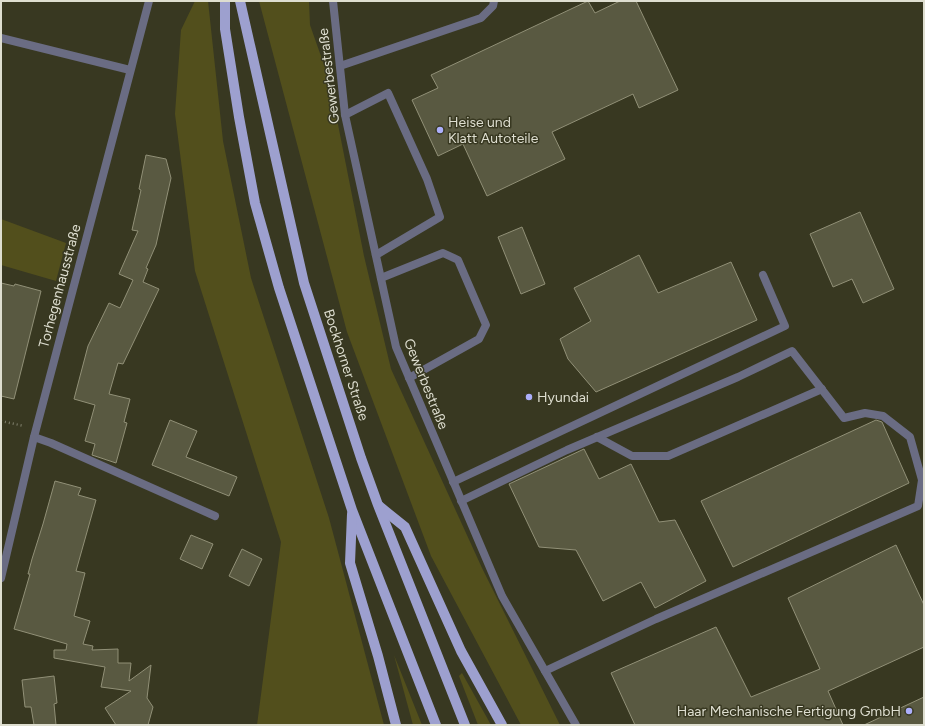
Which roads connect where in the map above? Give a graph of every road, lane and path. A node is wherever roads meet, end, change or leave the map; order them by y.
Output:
1 (149, 1) edge
2 (225, 1) edge
3 (240, 1) edge
4 (333, 1) edge
5 (494, 1) edge
6 (1, 38) edge
7 (340, 66) junction
8 (130, 70) junction
9 (345, 115) junction
10 (376, 255) junction
11 (763, 275) dead end
12 (381, 278) junction
13 (409, 378) junction
14 (822, 388) junction
15 (1, 421) edge
16 (37, 428) junction
17 (34, 437) junction
18 (597, 437) junction
19 (453, 482) junction
20 (461, 501) junction
21 (378, 505) junction
22 (352, 510) junction
23 (215, 516) dead end
24 (1, 578) edge
25 (545, 671) junction
26 (396, 725) edge
27 (436, 725) edge
28 (465, 725) edge
29 (502, 725) edge
30 (576, 725) edge

1 - 8 street, Torhegenhausstraße
2 - 22 main road
3 - 21 main road, Bockhorner Straße
4 - 7 street, Gewerbestraße
5 - 7 street
6 - 8 street
7 - 9 street, Gewerbestraße
8 - 16 street, Torhegenhausstraße
9 - 10 street, Gewerbestraße
9 - 10 street
10 - 12 street, Gewerbestraße
11 - 19 street
12 - 13 street, Gewerbestraße
12 - 13 street
13 - 19 street, Gewerbestraße
14 - 18 street
14 - 18 street
14 - 25 street
15 - 16 path
16 - 17 street, Torhegenhausstraße
17 - 23 street
17 - 24 street, Torhegenhausstraße
18 - 20 street
19 - 20 street, Gewerbestraße
20 - 25 street, Gewerbestraße
21 - 28 main road, Bockhorner Straße
21 - 29 main road
22 - 26 main road
22 - 27 main road
25 - 30 street, Gewerbestraße

